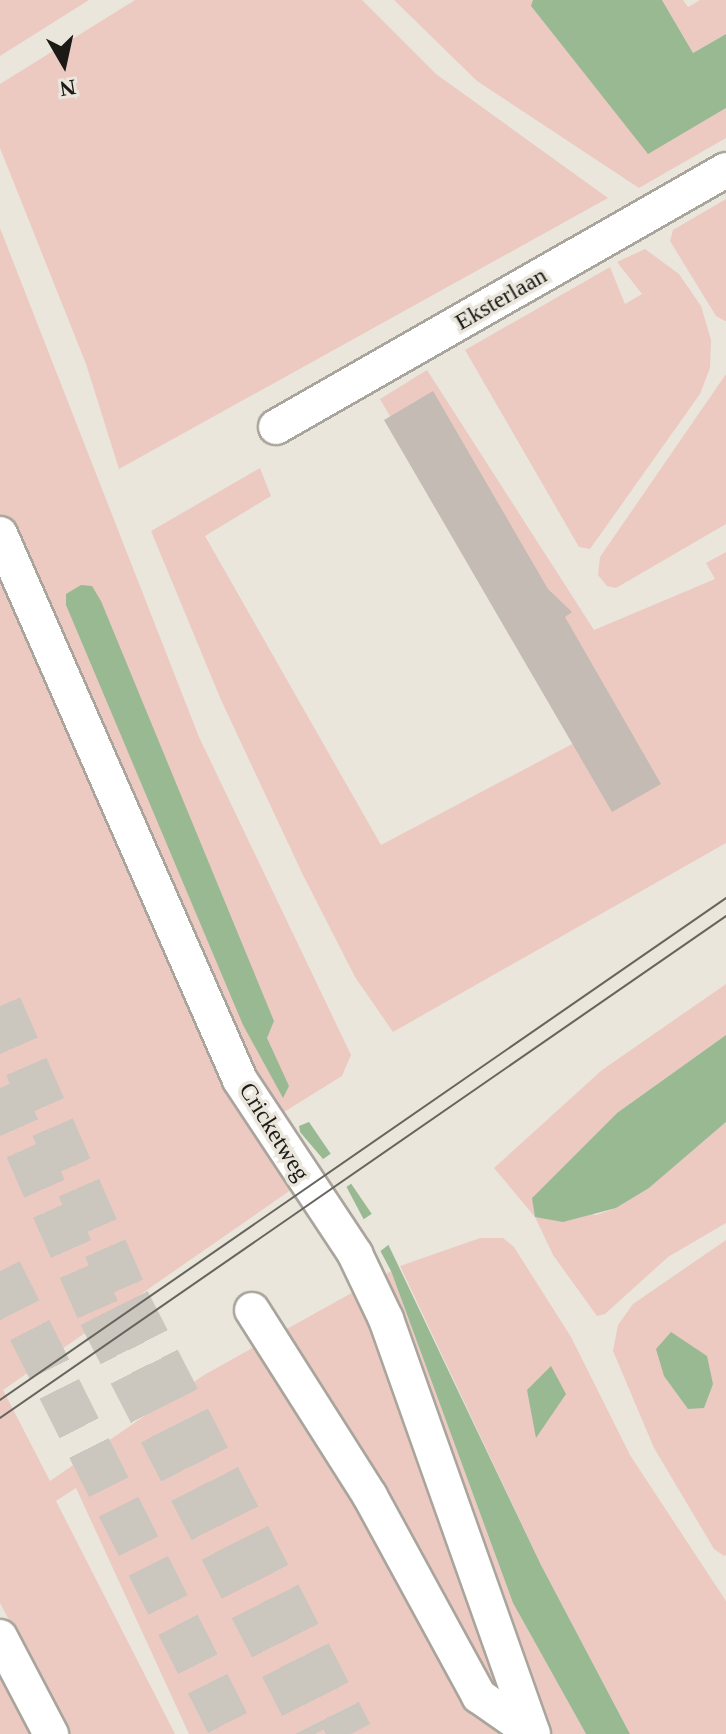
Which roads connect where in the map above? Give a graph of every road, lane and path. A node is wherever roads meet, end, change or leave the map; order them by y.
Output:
1 (726, 170) edge
2 (276, 427) dead end
3 (0, 534) edge
4 (252, 1310) dead end
5 (0, 1637) edge
6 (51, 1734) edge
7 (533, 1734) edge

1 - 2 street, Eksterlaan
3 - 7 street, Cricketweg
4 - 7 street, Cricketweg
5 - 6 street

